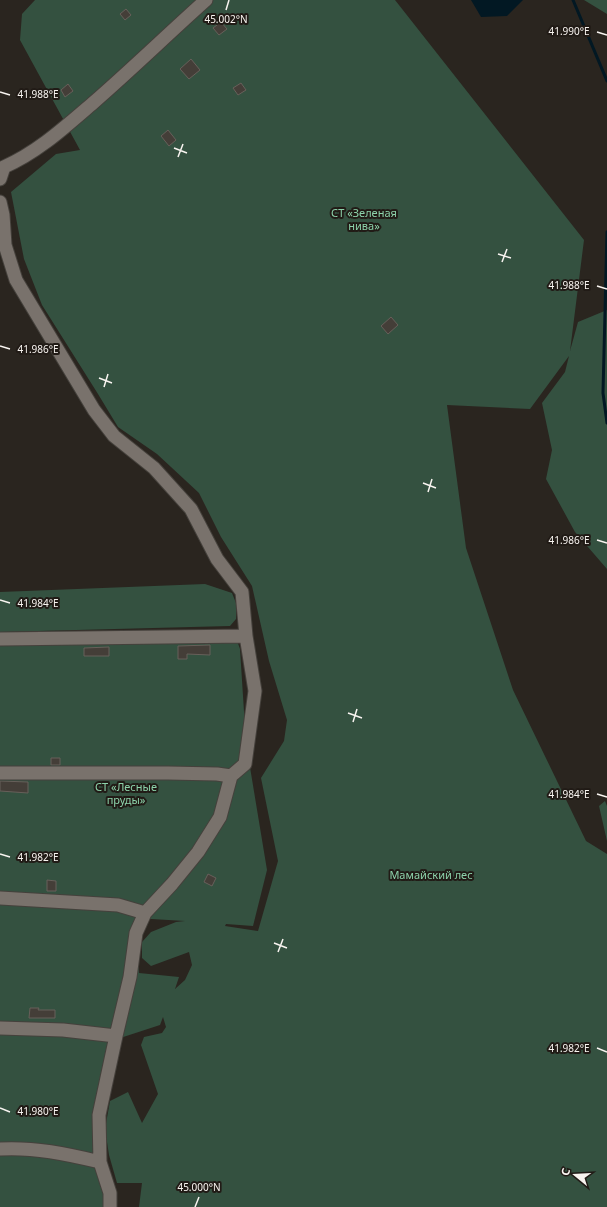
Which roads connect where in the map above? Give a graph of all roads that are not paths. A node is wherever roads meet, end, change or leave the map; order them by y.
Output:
1 (206, 0) edge
2 (1, 171) edge
3 (0, 202) edge
4 (246, 636) junction
5 (0, 639) edge
6 (0, 773) edge
7 (232, 776) junction
8 (0, 898) edge
9 (145, 913) junction
10 (0, 1028) edge
11 (116, 1036) junction
12 (0, 1149) edge
13 (100, 1162) junction
14 (110, 1207) edge

1 - 2 street
3 - 4 street
4 - 5 street
4 - 7 street
6 - 7 street
7 - 9 street
8 - 9 street
9 - 11 street
10 - 11 street
11 - 13 street
12 - 13 street
13 - 14 street

